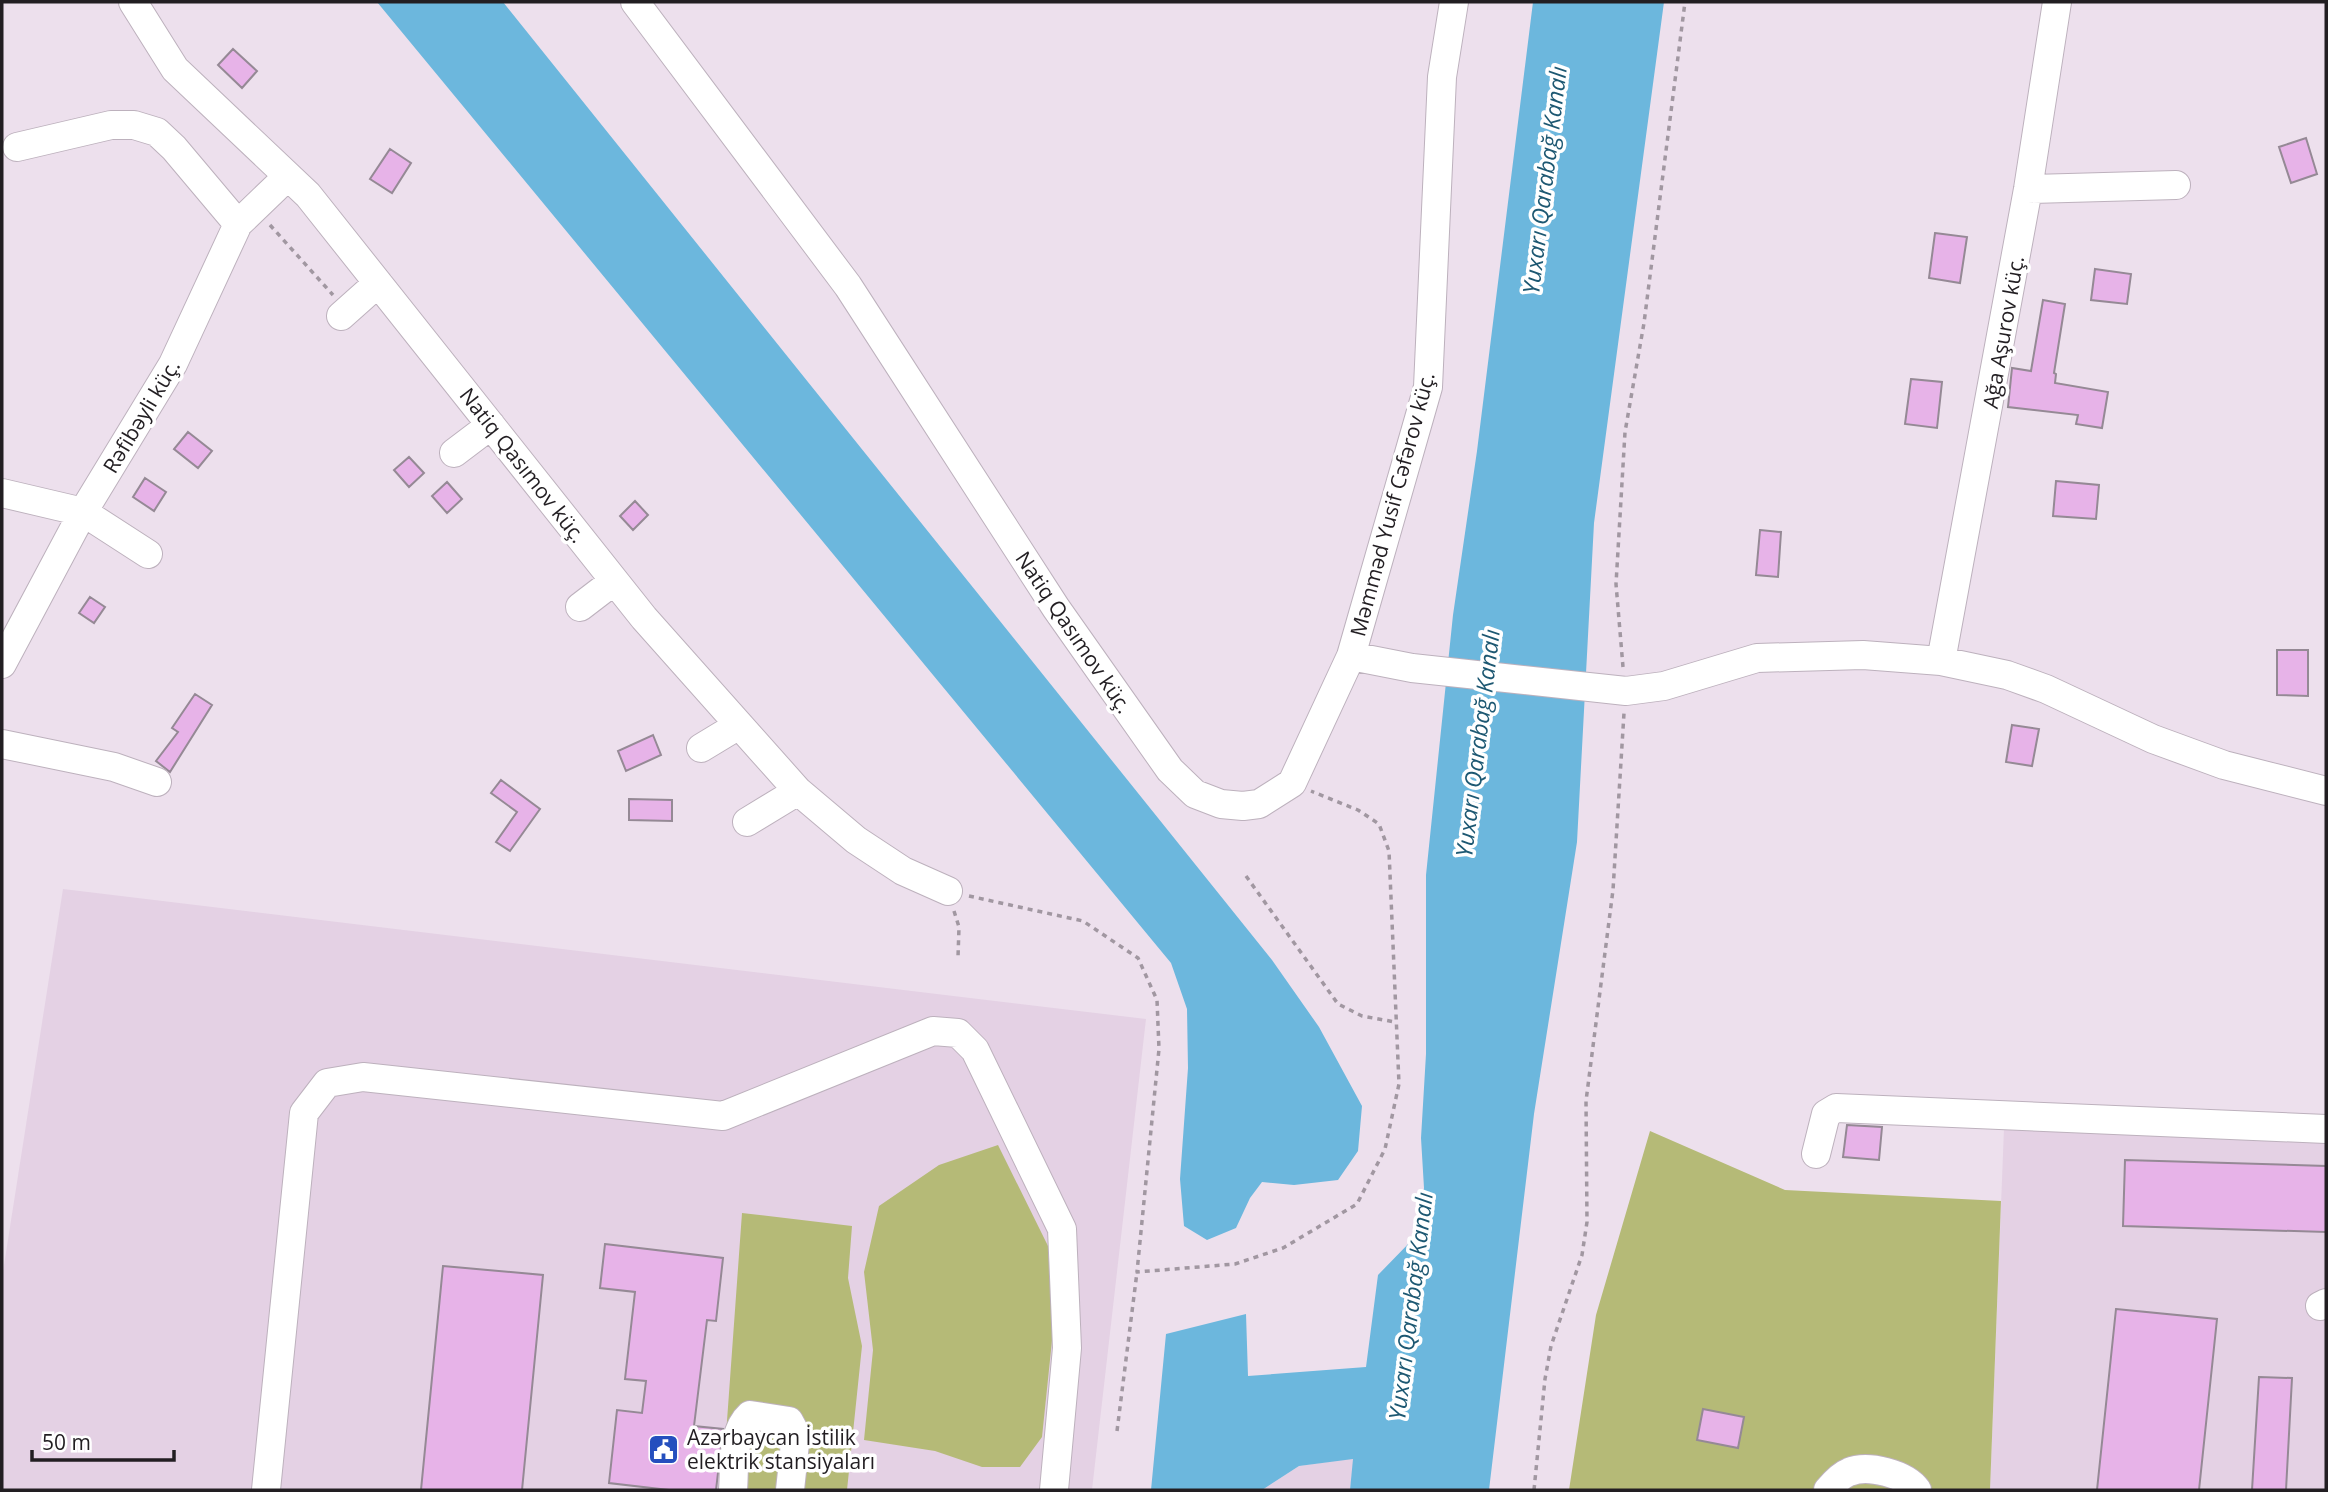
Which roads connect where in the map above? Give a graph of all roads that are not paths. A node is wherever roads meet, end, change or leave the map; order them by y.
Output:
1 (133, 2) edge
2 (635, 2) edge
3 (1454, 2) edge
4 (2057, 2) edge
5 (17, 147) dead end
6 (288, 176) junction
7 (2176, 185) dead end
8 (2028, 189) junction
9 (246, 216) junction
10 (378, 283) junction
11 (340, 308) road end
12 (491, 425) junction
13 (454, 453) dead end
14 (2, 493) edge
15 (83, 512) junction
16 (148, 554) dead end
17 (614, 581) junction
18 (580, 607) dead end
19 (1351, 656) junction
20 (1941, 661) junction
21 (2, 664) edge
22 (739, 725) junction
23 (2, 744) edge
24 (701, 748) dead end
25 (157, 782) dead end
26 (1292, 783) joint
27 (798, 791) junction
28 (2326, 791) edge
29 (747, 822) dead end
30 (948, 891) road end
31 (2326, 1129) edge
32 (1816, 1154) dead end
33 (266, 1490) edge
34 (733, 1490) edge
35 (790, 1490) edge
36 (1054, 1490) edge
37 (1828, 1490) edge
38 (1917, 1490) edge

1 - 6 street, Natiq Qasımov küç.
2 - 26 street, Natiq Qasımov küç.
3 - 19 street, Məmməd Yusif Cəfərov küç.
4 - 8 street, Ağa Aşurov küç.
5 - 9 street
6 - 9 street, Rəfibəyli küç.
6 - 10 street, Natiq Qasımov küç.
7 - 8 street
8 - 20 street, Ağa Aşurov küç.
9 - 15 street, Rəfibəyli küç.
10 - 11 street
10 - 12 street, Natiq Qasımov küç.
12 - 13 street
12 - 17 street, Natiq Qasımov küç.
14 - 15 street
15 - 16 street
15 - 21 street, Rəfibəyli küç.
17 - 18 street
17 - 22 street, Natiq Qasımov küç.
19 - 20 street
19 - 26 street, Məmməd Yusif Cəfərov küç.
20 - 28 street
22 - 24 street
22 - 27 street, Natiq Qasımov küç.
23 - 25 street
27 - 29 street
27 - 30 street, Natiq Qasımov küç.
31 - 32 street
33 - 36 street
34 - 35 street
37 - 38 street

